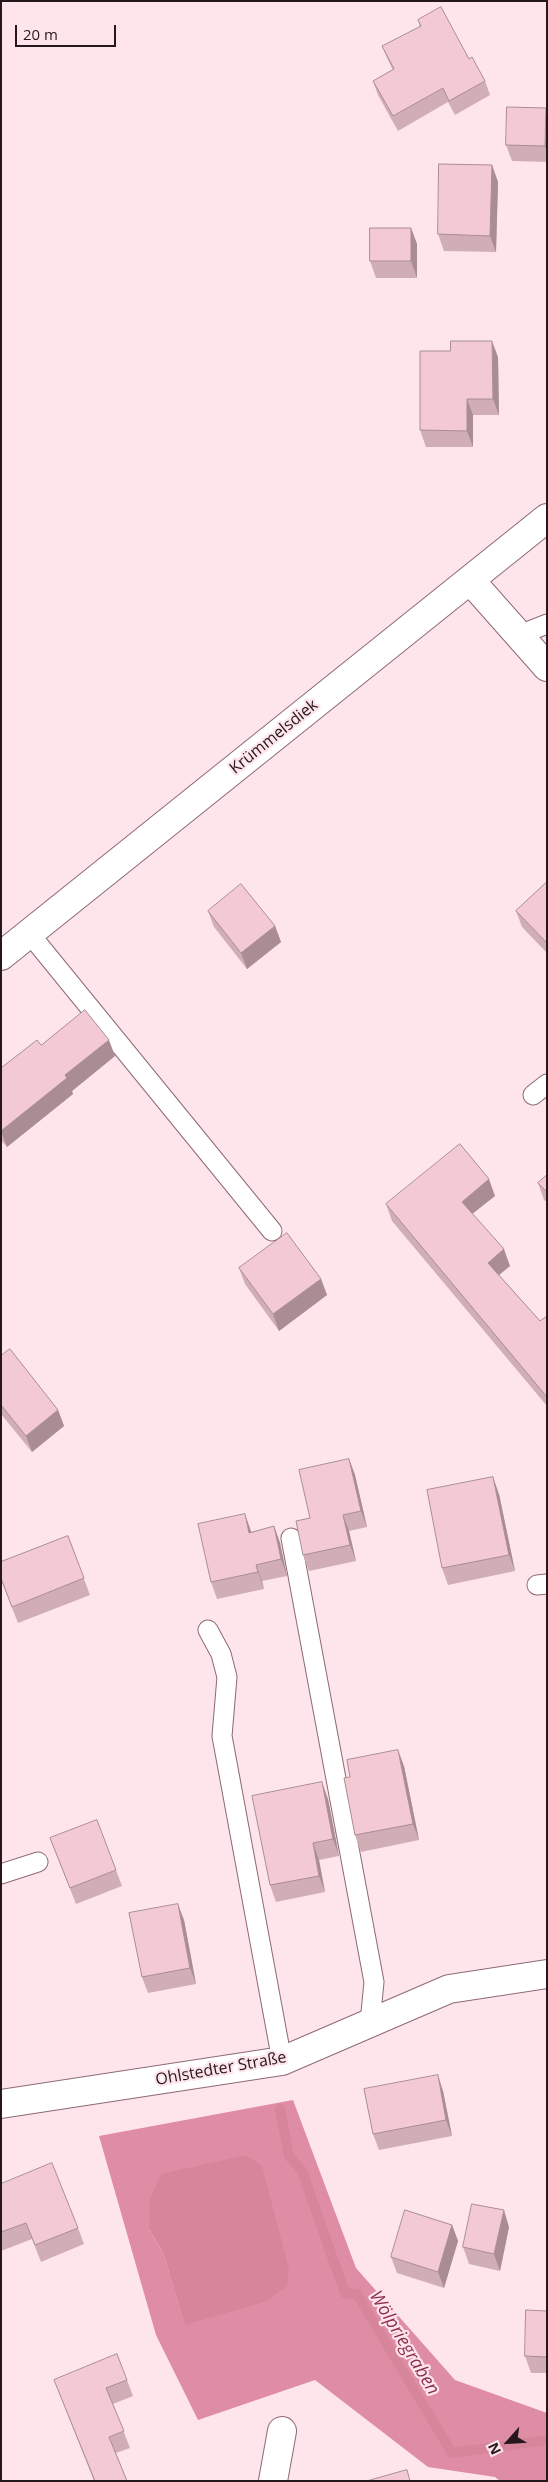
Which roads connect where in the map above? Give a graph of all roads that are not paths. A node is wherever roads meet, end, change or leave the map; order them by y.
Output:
1 (547, 518) edge
2 (470, 580) junction
3 (547, 624) edge
4 (518, 635) junction
5 (547, 667) edge
6 (29, 933) junction
7 (1, 956) edge
8 (272, 1231) dead end
9 (291, 1538) dead end
10 (208, 1630) dead end
11 (38, 1862) dead end
12 (1, 1874) edge
13 (547, 1974) edge
14 (370, 2023) junction
15 (282, 2061) junction
16 (1, 2104) edge
17 (282, 2431) dead end
18 (272, 2481) edge

1 - 2 street, Krümmelsdiek
2 - 4 street
2 - 6 street, Krümmelsdiek
3 - 4 lane
4 - 5 street
6 - 7 street, Krümmelsdiek
6 - 8 lane
9 - 14 lane
10 - 15 lane
11 - 12 lane
13 - 14 street, Ohlstedter Straße
14 - 15 street, Ohlstedter Straße
15 - 16 street, Ohlstedter Straße
17 - 18 street

